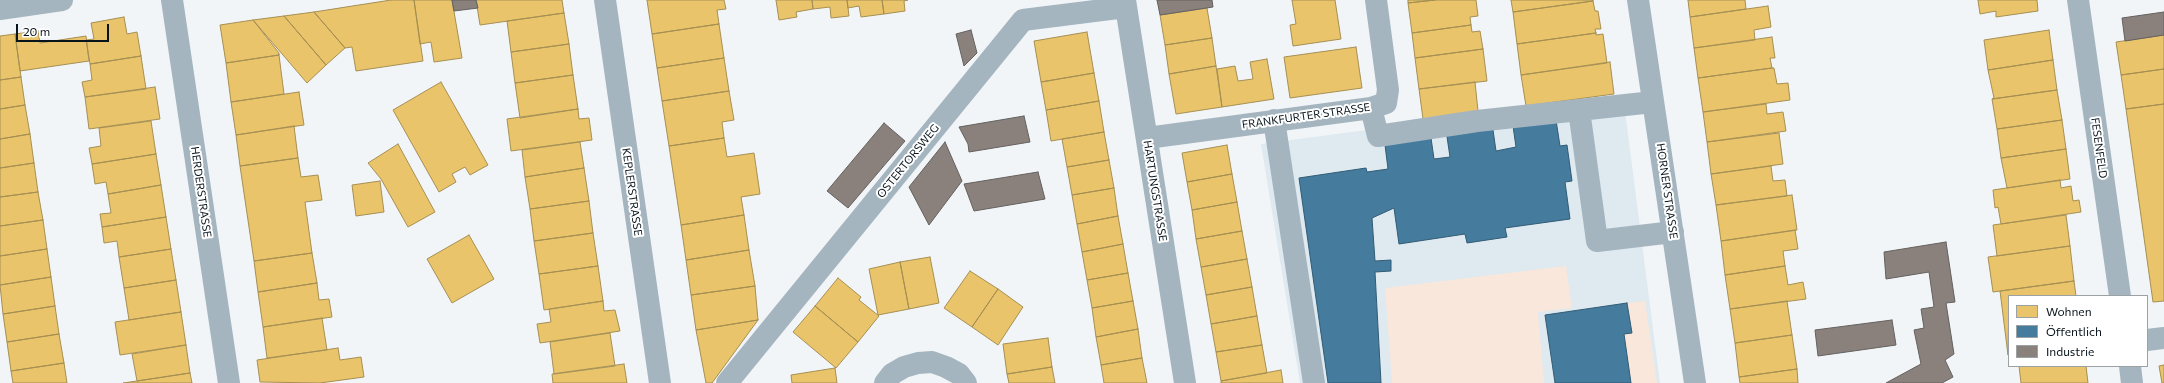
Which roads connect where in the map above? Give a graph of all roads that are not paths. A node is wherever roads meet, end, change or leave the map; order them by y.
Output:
1 (62, 0) edge
2 (172, 0) edge
3 (604, 0) edge
4 (1376, 0) edge
5 (1638, 0) edge
6 (2078, 0) edge
7 (1126, 4) edge
8 (0, 9) edge
9 (1653, 102) junction
10 (1371, 108) junction
11 (1579, 110) junction
12 (1274, 120) junction
13 (1147, 138) junction
14 (1673, 232) junction
15 (2120, 295) edge
16 (2164, 338) edge
17 (2148, 340) edge
18 (2130, 367) edge
19 (229, 383) edge
20 (660, 383) edge
21 (728, 383) edge
22 (884, 383) edge
23 (966, 383) edge
24 (1185, 383) edge
25 (1314, 383) edge
26 (1695, 383) edge
27 (2132, 383) edge

1 - 8 street
2 - 19 street, HERDERSTRASSE
3 - 20 street, KEPLERSTRASSE
4 - 10 street, FRANKFURTER STRASSE
5 - 9 street, HORNER STRASSE
6 - 15 street, FESENFELD
7 - 13 street, HARTUNGSTRASSE
7 - 21 street, OSTERTORSWEG
9 - 11 street
9 - 14 street, HORNER STRASSE
10 - 11 street
10 - 12 street, FRANKFURTER STRASSE
11 - 14 street
12 - 13 street, FRANKFURTER STRASSE
12 - 25 street
13 - 24 street, HARTUNGSTRASSE
14 - 26 street, HORNER STRASSE
16 - 17 street
18 - 27 street
22 - 23 street

